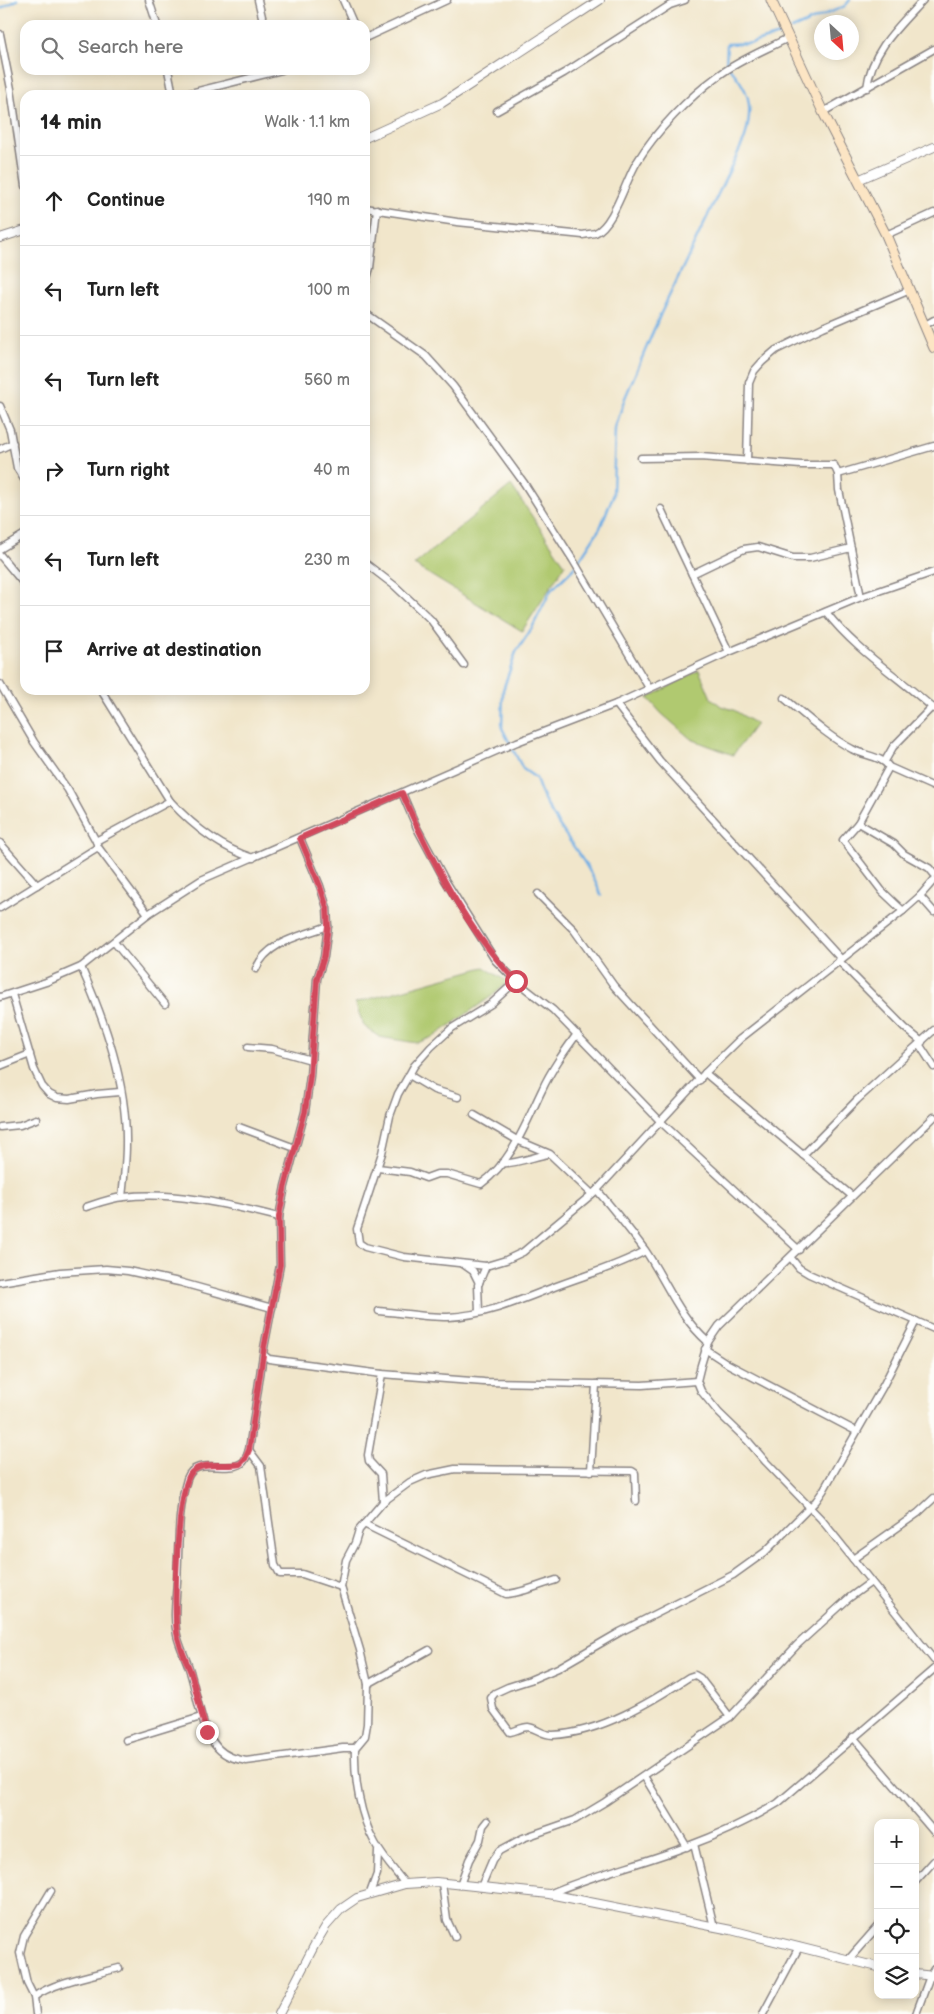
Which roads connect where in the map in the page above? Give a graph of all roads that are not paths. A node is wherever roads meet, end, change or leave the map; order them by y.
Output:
1 (149, 0) edge
2 (258, 0) edge
3 (344, 0) edge
4 (447, 0) edge
5 (600, 0) edge
6 (685, 0) edge
7 (771, 0) edge
8 (923, 0) edge
9 (155, 20) edge
10 (263, 20) edge
11 (352, 20) edge
12 (0, 34) edge
13 (370, 36) edge
14 (788, 38) junction
15 (934, 49) edge
16 (169, 75) edge
17 (260, 75) edge
18 (868, 88) junction
19 (172, 90) edge
20 (202, 90) edge
21 (497, 111) dead end
22 (823, 112) junction
23 (20, 135) edge
24 (370, 136) edge
25 (934, 147) edge
26 (858, 180) junction
27 (370, 208) edge
28 (377, 209) junction
29 (934, 213) edge
30 (20, 232) edge
31 (886, 235) junction
32 (0, 238) edge
33 (370, 268) edge
34 (910, 290) junction
35 (370, 317) edge
36 (934, 320) edge
37 (925, 325) junction
38 (934, 348) edge
39 (0, 406) edge
40 (13, 444) junction
41 (934, 446) edge
42 (0, 449) edge
43 (642, 458) dead end
44 (748, 460) junction
45 (20, 473) edge
46 (838, 474) junction
47 (662, 509) dead end
48 (20, 537) edge
49 (851, 548) junction
50 (0, 550) edge
51 (0, 555) edge
52 (370, 567) edge
53 (934, 572) edge
54 (692, 574) junction
55 (20, 579) edge
56 (861, 597) junction
57 (826, 612) junction
58 (729, 652) junction
59 (464, 664) dead end
60 (0, 684) edge
61 (649, 688) junction
62 (104, 695) edge
63 (784, 698) dead end
64 (616, 704) junction
65 (932, 705) edge
66 (887, 764) junction
67 (934, 787) edge
68 (402, 793) junction
69 (170, 801) junction
70 (858, 823) junction
71 (300, 838) junction
72 (0, 843) edge
73 (97, 844) junction
74 (253, 858) junction
75 (934, 874) edge
76 (934, 880) edge
77 (37, 885) junction
78 (538, 894) dead end
79 (920, 896) junction
80 (0, 908) edge
81 (903, 911) junction
82 (934, 912) edge
83 (148, 914) junction
84 (328, 926) junction
85 (114, 942) junction
86 (840, 960) junction
87 (81, 967) junction
88 (256, 969) dead end
89 (516, 981) junction
90 (12, 994) junction
91 (0, 998) edge
92 (165, 1004) dead end
93 (934, 1030) edge
94 (577, 1034) junction
95 (920, 1043) junction
96 (248, 1046) dead end
97 (30, 1054) junction
98 (311, 1060) junction
99 (0, 1066) edge
100 (934, 1067) edge
101 (704, 1073) junction
102 (409, 1075) junction
103 (700, 1080) junction
104 (120, 1092) junction
105 (458, 1097) dead end
106 (474, 1115) dead end
107 (934, 1117) edge
108 (36, 1119) dead end
109 (661, 1122) junction
110 (0, 1127) edge
111 (240, 1127) dead end
112 (517, 1140) junction
113 (295, 1148) junction
114 (550, 1154) junction
115 (803, 1155) junction
116 (502, 1163) junction
117 (378, 1168) junction
118 (594, 1192) junction
119 (852, 1196) junction
120 (122, 1197) junction
121 (86, 1207) dead end
122 (279, 1217) junction
123 (799, 1250) junction
124 (645, 1251) junction
125 (791, 1258) junction
126 (463, 1264) junction
127 (486, 1266) junction
128 (0, 1282) edge
129 (479, 1283) junction
130 (272, 1308) junction
131 (380, 1311) dead end
132 (479, 1312) junction
133 (916, 1321) junction
134 (934, 1329) edge
135 (706, 1345) junction
136 (264, 1355) junction
137 (382, 1374) junction
138 (697, 1381) junction
139 (596, 1384) junction
140 (856, 1431) junction
141 (249, 1450) junction
142 (591, 1471) junction
143 (934, 1498) edge
144 (636, 1501) dead end
145 (383, 1502) junction
146 (809, 1507) junction
147 (364, 1524) junction
148 (853, 1559) junction
149 (556, 1580) dead end
150 (871, 1582) junction
151 (340, 1586) junction
152 (429, 1650) dead end
153 (934, 1660) edge
154 (934, 1669) edge
155 (368, 1684) junction
156 (201, 1717) junction
157 (730, 1718) junction
158 (853, 1737) junction
159 (126, 1740) dead end
160 (355, 1748) junction
161 (644, 1776) junction
162 (487, 1821) dead end
163 (934, 1832) edge
164 (690, 1845) junction
165 (378, 1850) junction
166 (934, 1861) edge
167 (919, 1878) edge
168 (442, 1883) junction
169 (404, 1884) junction
170 (460, 1885) junction
171 (482, 1887) junction
172 (51, 1891) dead end
173 (370, 1893) junction
174 (549, 1894) junction
175 (714, 1927) junction
176 (874, 1931) edge
177 (455, 1938) dead end
178 (799, 1947) junction
179 (850, 1959) junction
180 (874, 1966) edge
181 (119, 1968) dead end
182 (919, 1974) edge
183 (932, 1974) edge
184 (34, 1997) junction
185 (36, 2014) edge
186 (278, 2014) edge
187 (763, 2014) edge
188 (916, 2014) edge

1 - 9 street
2 - 10 street
3 - 11 street
4 - 13 street
5 - 24 street
6 - 21 street
7 - 14 main road
8 - 18 street
12 - 23 street
14 - 22 main road
14 - 28 street
15 - 18 street
16 - 19 street
17 - 20 street
18 - 22 street
22 - 26 main road
25 - 26 street
26 - 31 main road
27 - 28 street
28 - 33 street
29 - 31 street
30 - 32 street
31 - 34 main road
34 - 37 main road
34 - 44 street
35 - 61 street
36 - 37 street
37 - 38 main road
39 - 40 street
40 - 42 street
40 - 45 street
41 - 46 street
43 - 44 street
44 - 46 street
46 - 49 street
47 - 54 street
48 - 50 street
49 - 54 street
49 - 56 street
51 - 55 street
52 - 59 street
53 - 56 street
54 - 58 street
56 - 57 street
57 - 58 street
57 - 65 street
58 - 61 street
60 - 73 street
61 - 64 street
62 - 69 street
63 - 66 street
64 - 68 street
64 - 86 street
65 - 66 street
66 - 67 street
66 - 70 street
68 - 71 street
68 - 89 street
69 - 73 street
69 - 74 street
70 - 75 street
70 - 81 street
71 - 74 street
71 - 84 street
72 - 77 street
73 - 77 street
73 - 83 street
74 - 83 street
76 - 79 street
77 - 80 street
78 - 103 street
79 - 81 street
79 - 82 street
81 - 86 street
83 - 85 street
84 - 88 street
84 - 98 street
85 - 87 street
85 - 92 street
86 - 95 street
86 - 101 street
87 - 90 street
87 - 104 street
89 - 94 street
89 - 102 street
90 - 91 street
90 - 97 street
93 - 95 street
94 - 109 street
94 - 112 street
95 - 100 street
95 - 115 street
96 - 98 street
97 - 99 street
97 - 104 street
98 - 113 street
101 - 103 street
101 - 115 street
102 - 105 street
102 - 117 street
103 - 109 street
104 - 120 street
106 - 112 street
107 - 119 street
108 - 110 street
109 - 118 street
109 - 123 street
111 - 113 street
112 - 114 street
112 - 116 street
113 - 122 street
114 - 116 street
114 - 118 street
115 - 119 street
116 - 117 street
117 - 126 street
118 - 124 street
118 - 127 street
119 - 123 street
120 - 121 street
120 - 122 street
122 - 130 street
123 - 125 street
124 - 132 street
124 - 135 street
125 - 133 street
125 - 135 street
126 - 127 street
126 - 129 street
127 - 129 street
128 - 130 street
129 - 132 street
130 - 136 street
131 - 132 street
133 - 134 street
133 - 140 street
135 - 138 street
135 - 140 street
136 - 137 street
136 - 141 street
137 - 139 street
137 - 145 street
138 - 139 street
138 - 146 street
139 - 142 street
140 - 146 street
141 - 151 street
141 - 156 street
142 - 144 street
142 - 145 street
143 - 148 street
145 - 147 street
146 - 148 street
146 - 157 street
147 - 149 street
147 - 151 street
148 - 150 street
150 - 153 street
150 - 157 street
151 - 155 street
152 - 155 street
154 - 158 street
155 - 160 street
156 - 159 street
156 - 160 street
157 - 161 street
158 - 163 street
158 - 164 street
160 - 165 street
161 - 164 street
161 - 171 street
162 - 170 street
164 - 174 street
164 - 175 street
165 - 169 street
165 - 173 street
166 - 167 street
168 - 169 street
168 - 170 street
168 - 177 street
169 - 173 street
170 - 171 street
171 - 174 street
172 - 184 street
173 - 186 street
174 - 175 street
175 - 178 street
176 - 179 street
178 - 179 street
178 - 187 street
179 - 180 street
181 - 184 street
182 - 183 street
183 - 188 street
184 - 185 street

